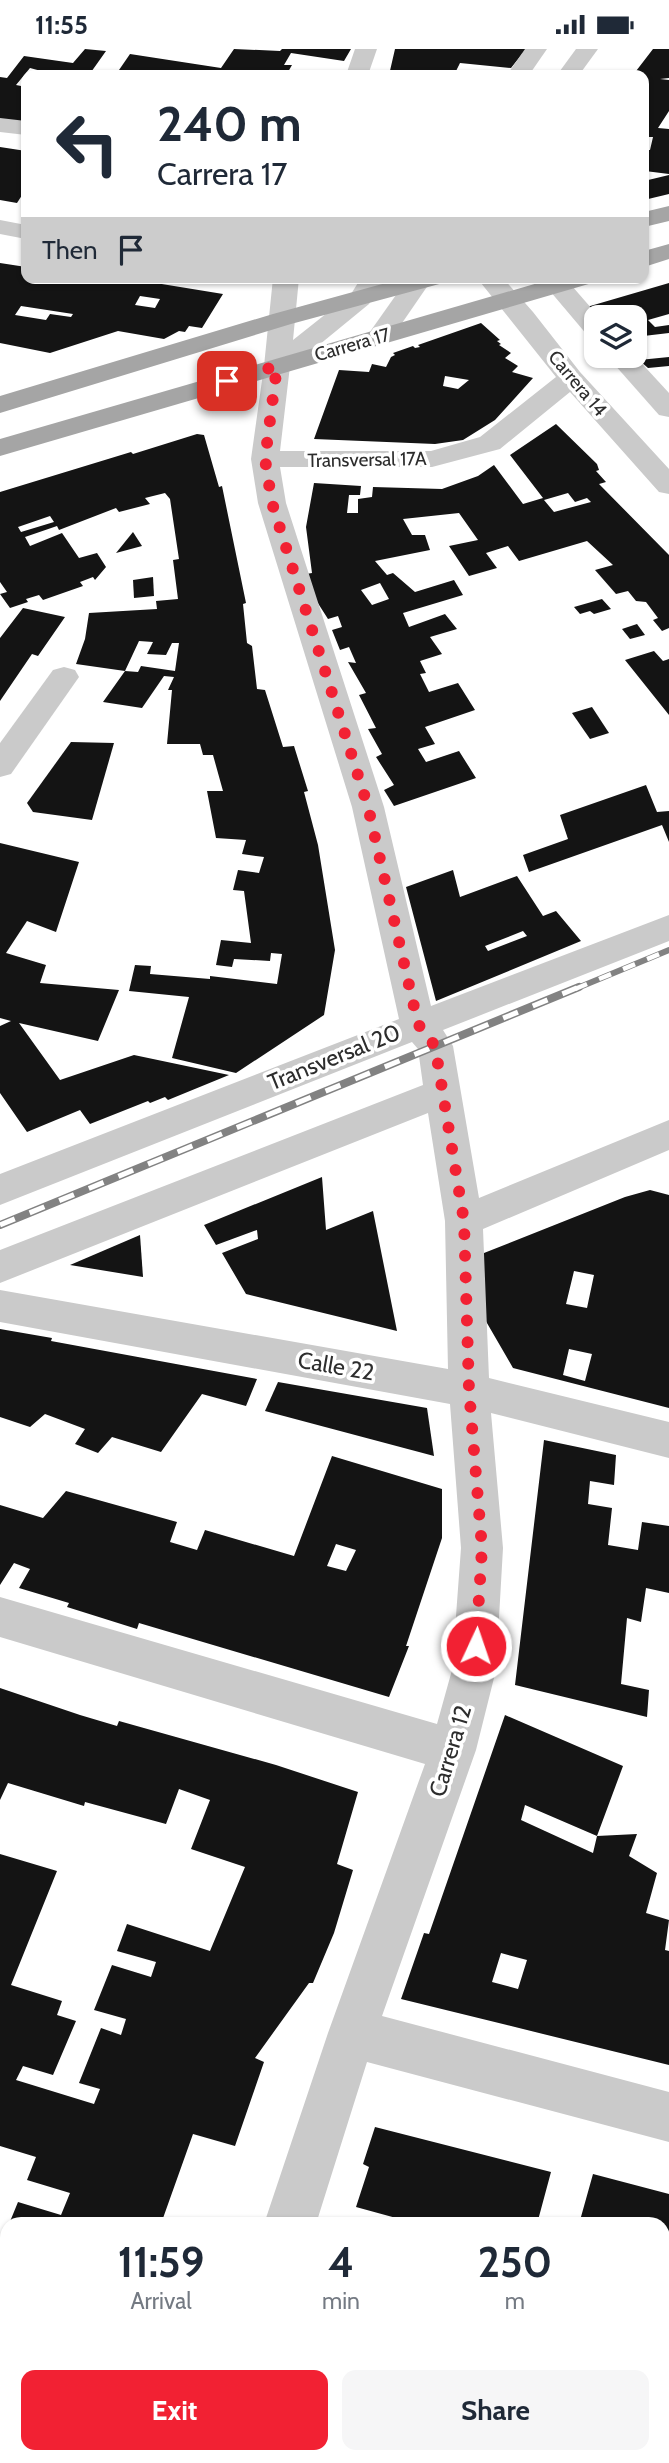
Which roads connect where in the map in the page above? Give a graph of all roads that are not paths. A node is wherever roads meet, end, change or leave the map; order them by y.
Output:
1 (366, 49) edge
2 (536, 49) edge
3 (587, 49) edge
4 (359, 70) edge
5 (521, 70) edge
6 (572, 70) edge
7 (0, 125) edge
8 (21, 127) edge
9 (669, 212) edge
10 (649, 218) edge
11 (0, 227) edge
12 (21, 230) edge
13 (669, 251) edge
14 (649, 257) edge
15 (285, 284) edge
16 (396, 284) edge
17 (420, 284) edge
18 (494, 284) edge
19 (550, 284) edge
20 (557, 284) edge
21 (367, 289) edge
22 (507, 301) junction
23 (584, 315) edge
24 (282, 319) junction
25 (380, 336) junction
26 (277, 366) junction
27 (632, 368) edge
28 (571, 378) junction
29 (0, 405) edge
30 (669, 409) edge
31 (0, 448) edge
32 (265, 459) junction
33 (669, 486) edge
34 (65, 677) dead end
35 (0, 766) edge
36 (669, 927) edge
37 (418, 1024) junction
38 (441, 1093) junction
39 (669, 1134) edge
40 (0, 1190) edge
41 (464, 1221) junction
42 (0, 1267) edge
43 (0, 1306) edge
44 (469, 1390) junction
45 (669, 1440) edge
46 (0, 1617) edge
47 (453, 1750) junction
48 (352, 2033) junction
49 (669, 2117) edge
50 (292, 2217) edge

1 - 4 street
2 - 5 street
3 - 6 street
7 - 8 street
9 - 10 main road
11 - 12 street
13 - 14 main road
15 - 24 street, Carrera 12
16 - 21 main road, Carrera 17
17 - 25 street
18 - 22 street, Carrera 14
19 - 22 main road, Carrera 17
20 - 23 street
21 - 24 main road, Carrera 17
21 - 26 street
22 - 25 main road, Carrera 17
22 - 28 street, Carrera 14
24 - 26 street, Carrera 12
24 - 29 main road, Carrera 17
25 - 26 main road, Carrera 17
26 - 31 main road, Carrera 17
26 - 32 street, Carrera 12
27 - 30 street
28 - 32 street, Transversal 17A
28 - 33 street, Carrera 14
32 - 37 street, Carrera 12
34 - 35 street
36 - 37 street, Transversal 20
37 - 38 street, Carrera 12
37 - 40 street, Transversal 20
38 - 41 street, Carrera 12
38 - 42 street
39 - 41 street
41 - 44 street, Carrera 12
43 - 44 street, Calle 22
44 - 45 street, Calle 22
44 - 47 street, Carrera 12
46 - 47 street
47 - 48 street, Carrera 12
48 - 49 street
48 - 50 street, Carrera 12

